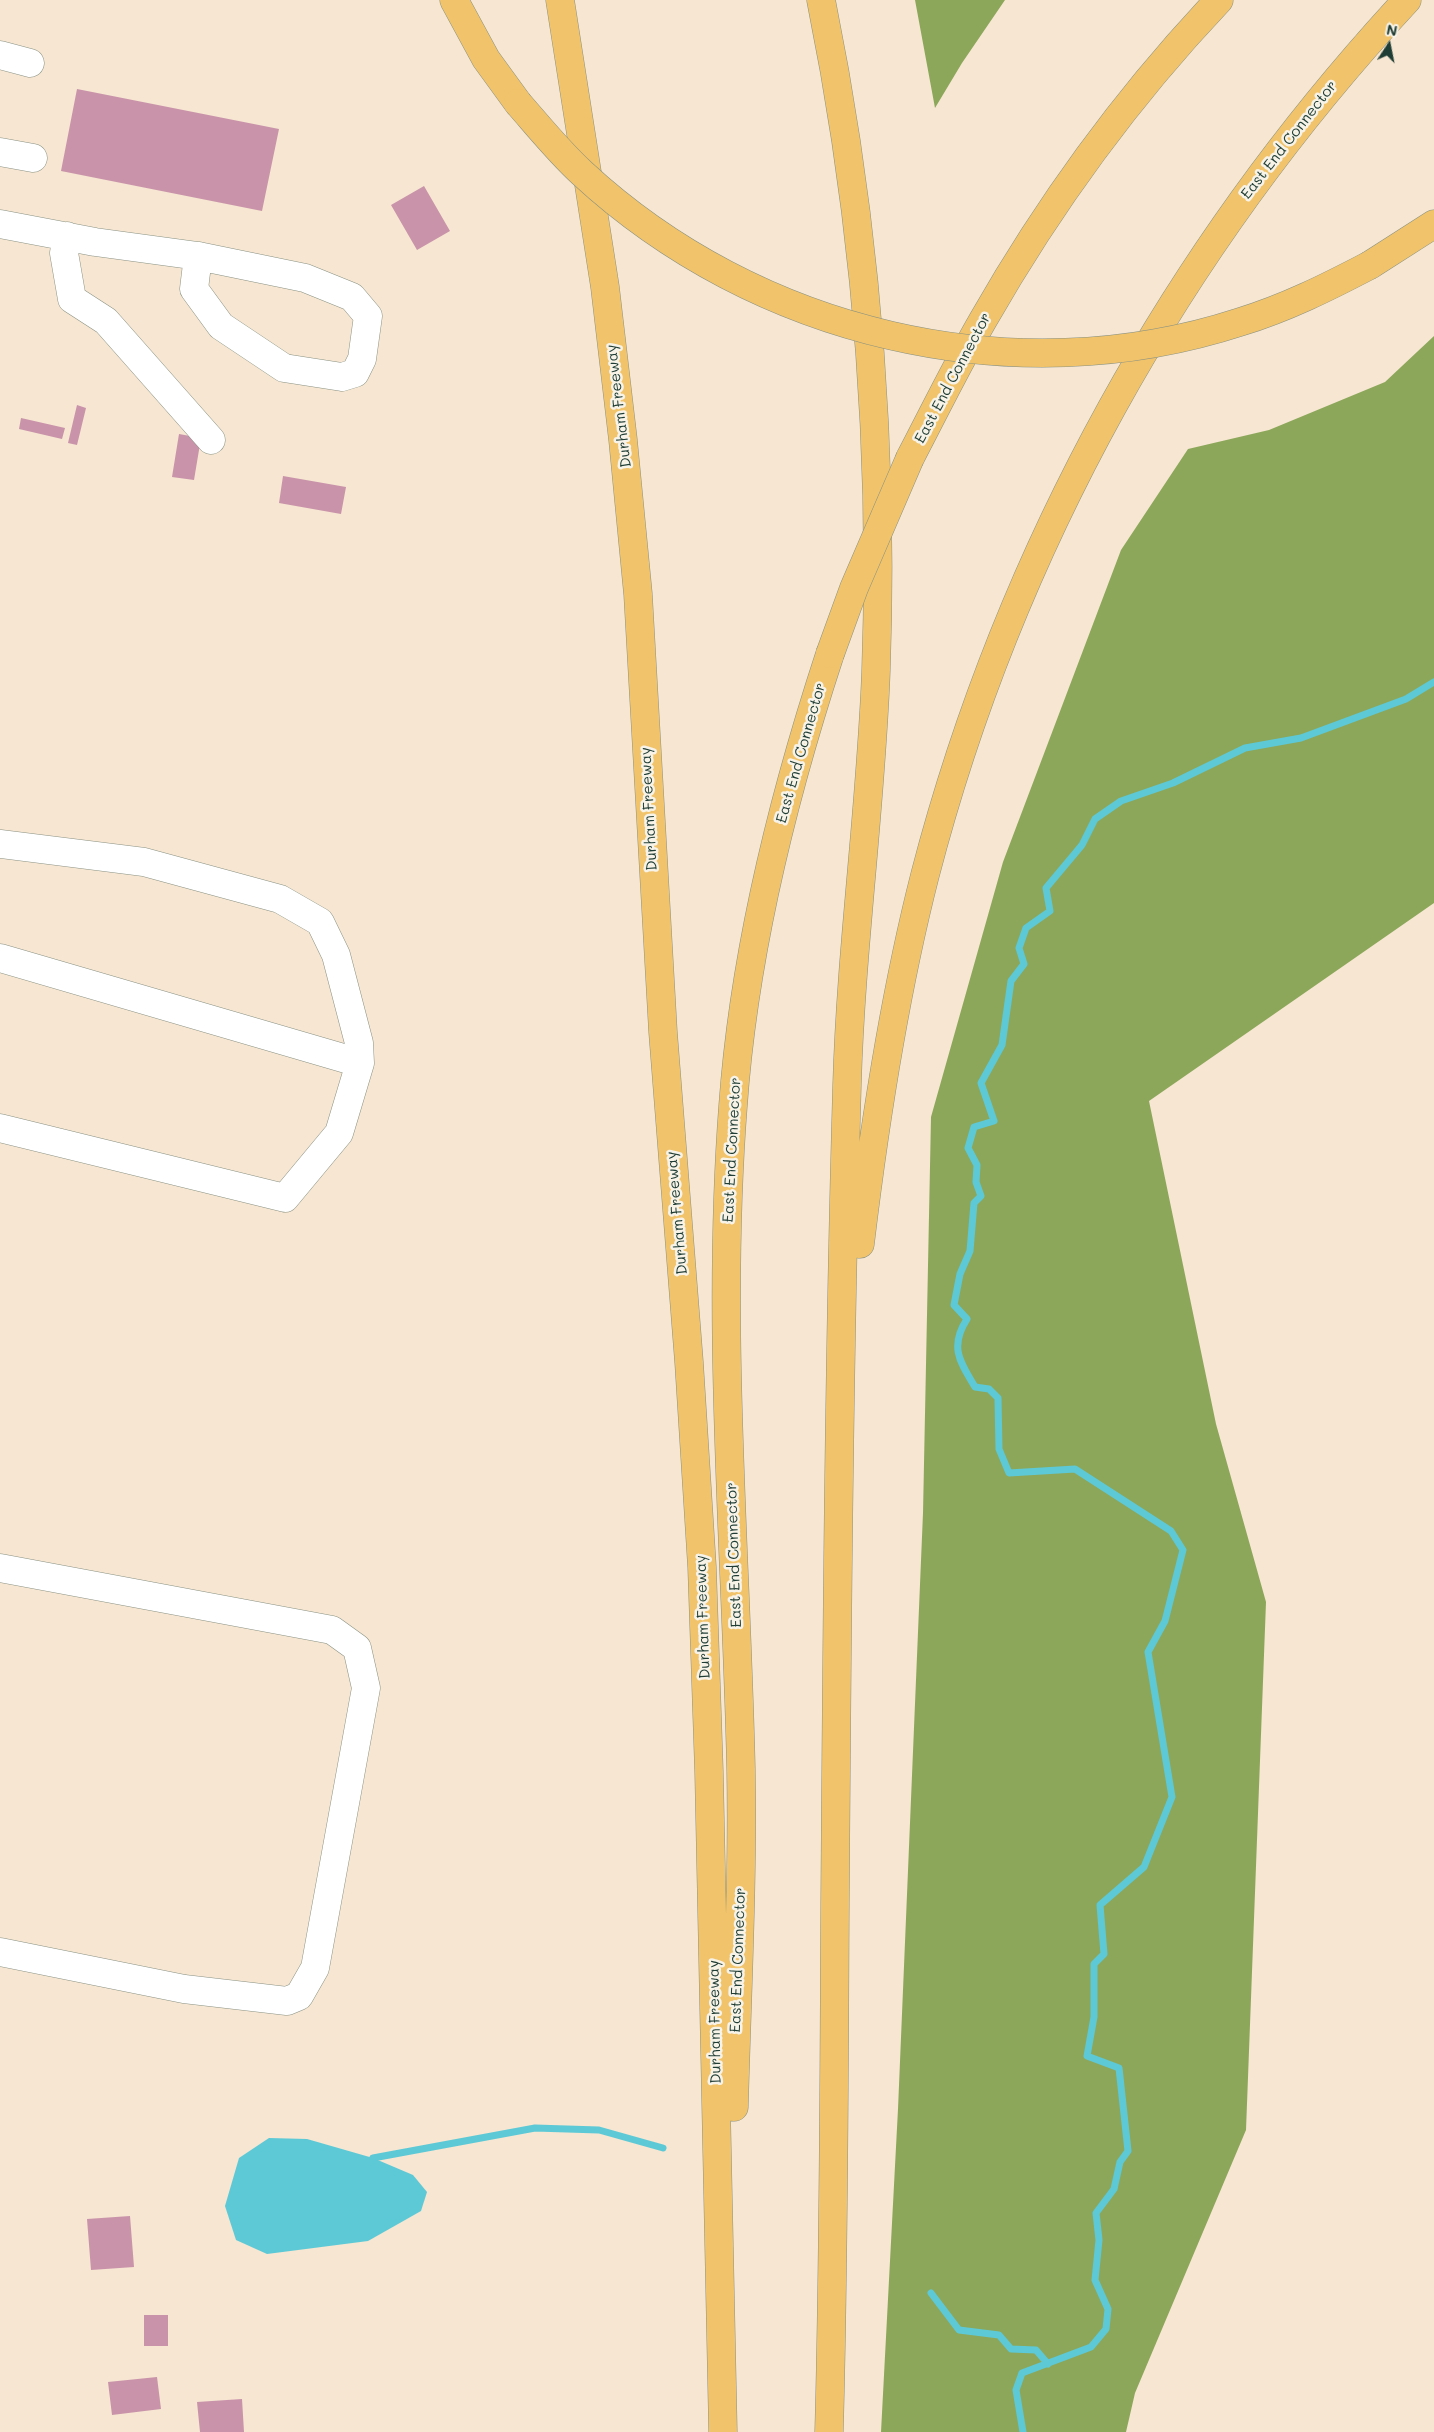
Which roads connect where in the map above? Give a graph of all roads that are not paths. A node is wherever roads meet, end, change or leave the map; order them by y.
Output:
1 (454, 0) edge
2 (560, 0) edge
3 (821, 0) edge
4 (1218, 0) edge
5 (1407, 0) edge
6 (0, 55) edge
7 (30, 63) dead end
8 (0, 152) edge
9 (33, 158) dead end
10 (0, 224) edge
11 (1434, 224) edge
12 (67, 236) junction
13 (198, 256) junction
14 (211, 440) dead end
15 (0, 844) edge
16 (0, 958) edge
17 (360, 1063) junction
18 (0, 1128) edge
19 (841, 1395) junction
20 (0, 1568) edge
21 (0, 1952) edge
22 (723, 2428) edge
23 (829, 2432) edge

1 - 11 highway, bridge
2 - 22 highway, Durham Freeway
3 - 19 highway
4 - 22 highway, East End Connector, bridge
5 - 19 highway, East End Connector
6 - 7 lane
8 - 9 lane
10 - 12 lane
12 - 13 lane
12 - 14 lane
13 - 13 lane
15 - 17 lane
16 - 17 lane
17 - 18 lane
19 - 23 highway
20 - 21 lane

